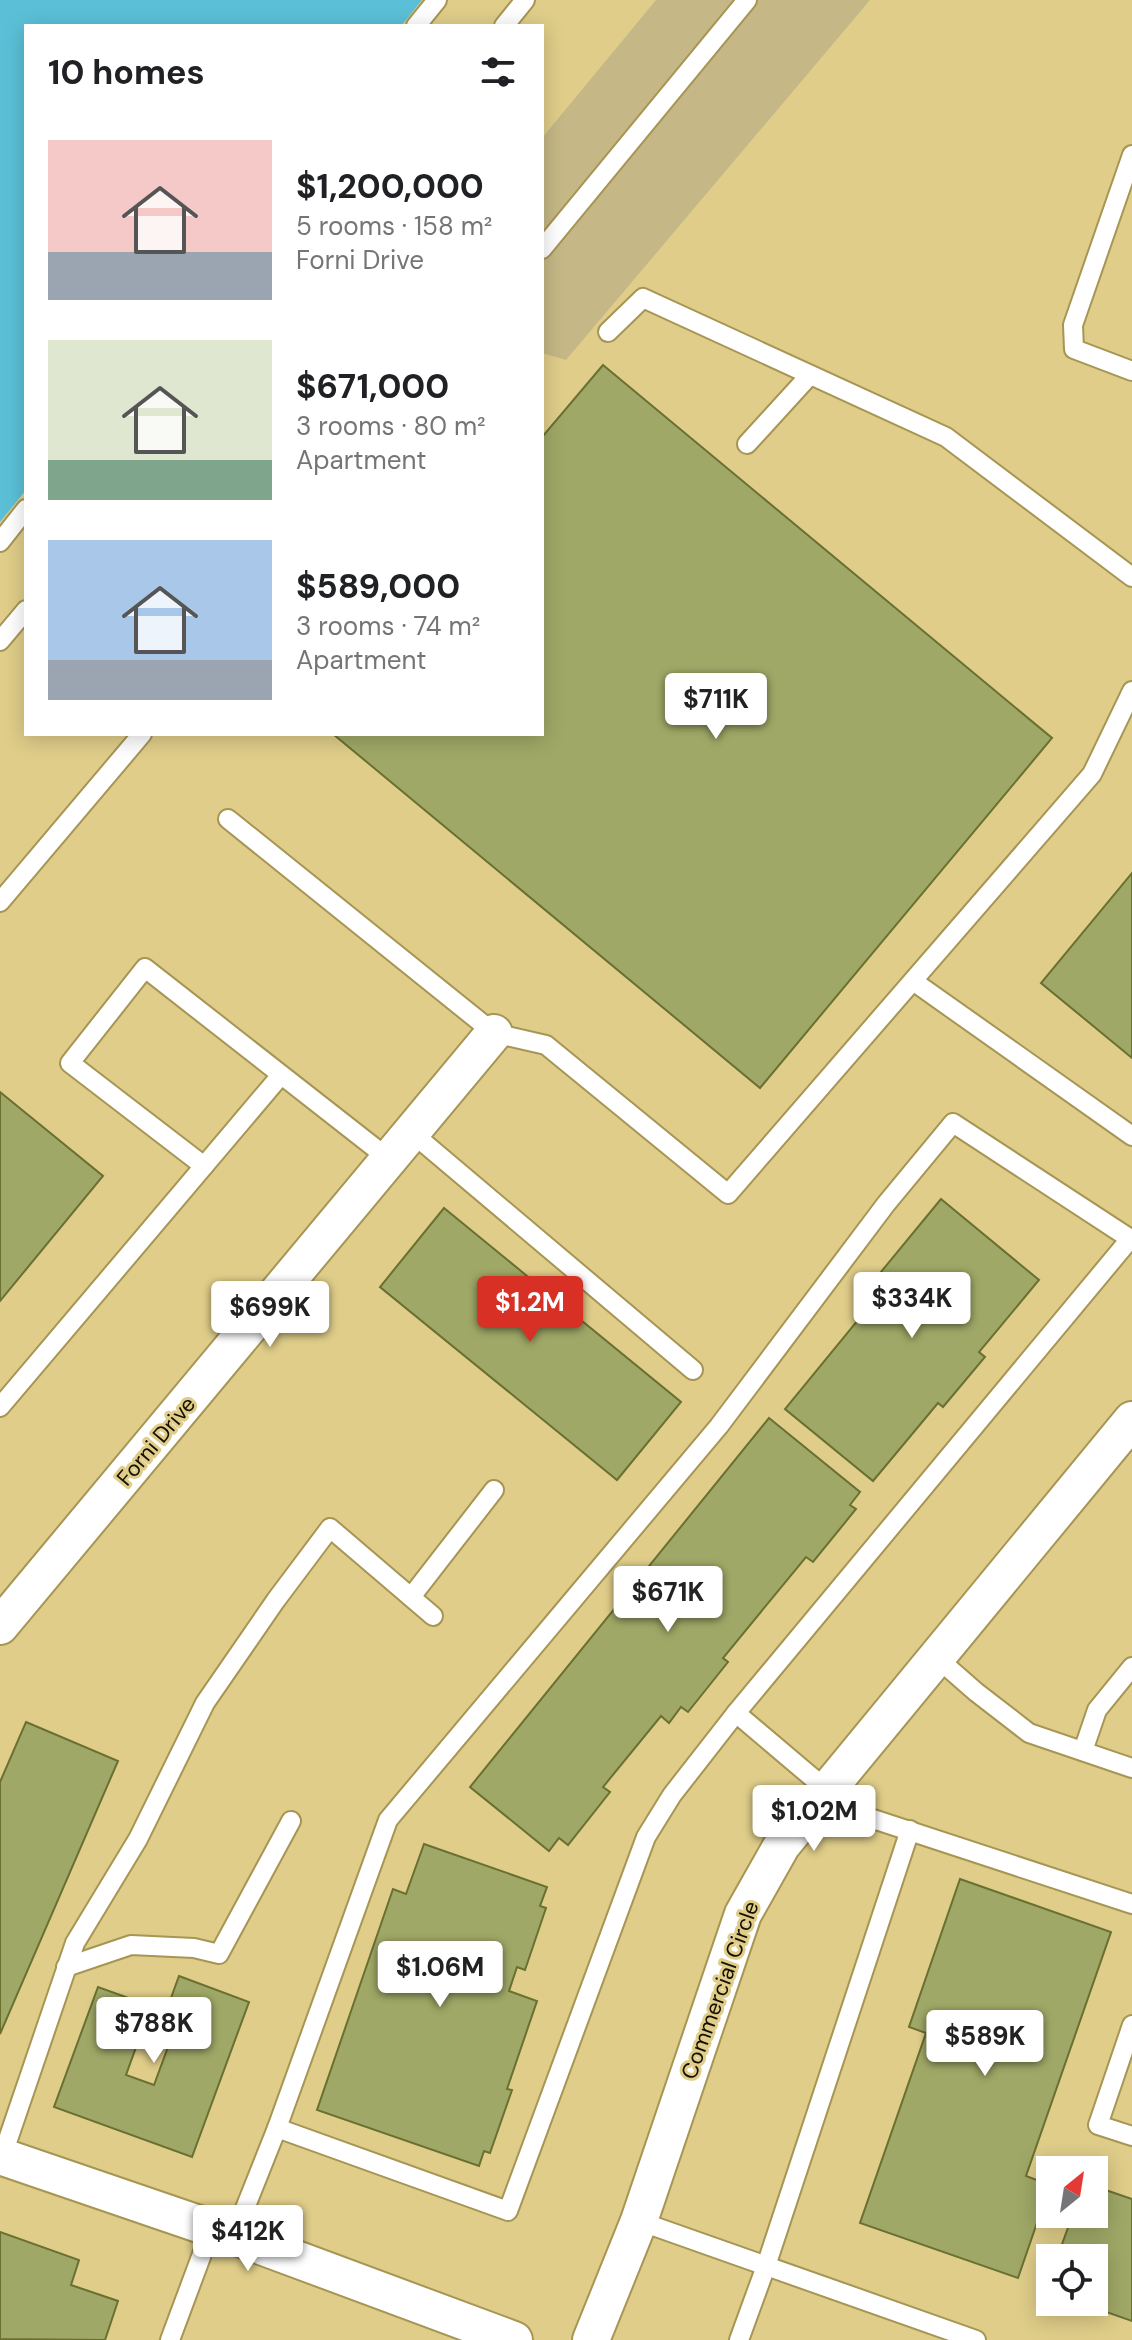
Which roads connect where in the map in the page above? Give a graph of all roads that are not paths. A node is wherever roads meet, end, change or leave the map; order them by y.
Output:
1 (437, 0) edge
2 (525, 0) edge
3 (747, 0) edge
4 (418, 24) edge
5 (506, 24) edge
6 (1132, 155) edge
7 (544, 247) edge
8 (608, 332) dead end
9 (1132, 371) edge
10 (810, 375) junction
11 (747, 444) dead end
12 (24, 512) edge
13 (0, 542) edge
14 (1132, 577) edge
15 (24, 612) edge
16 (0, 641) edge
17 (1132, 691) edge
18 (140, 736) edge
19 (228, 819) dead end
20 (0, 902) edge
21 (913, 981) junction
22 (494, 1033) junction
23 (281, 1075) junction
24 (1132, 1136) edge
25 (400, 1146) junction
26 (204, 1166) junction
27 (1131, 1240) edge
28 (693, 1370) dead end
29 (0, 1407) edge
30 (1132, 1420) edge
31 (494, 1490) dead end
32 (411, 1597) junction
33 (433, 1616) dead end
34 (0, 1626) edge
35 (936, 1657) junction
36 (1132, 1667) edge
37 (736, 1713) junction
38 (1083, 1751) junction
39 (1132, 1768) edge
40 (827, 1790) junction
41 (291, 1821) dead end
42 (910, 1830) junction
43 (1132, 1904) edge
44 (66, 1967) junction
45 (1132, 2025) edge
46 (277, 2128) junction
47 (1132, 2136) edge
48 (1, 2157) edge
49 (639, 2221) junction
50 (222, 2233) junction
51 (766, 2266) junction
52 (170, 2340) edge
53 (514, 2340) edge
54 (591, 2340) edge
55 (739, 2340) edge
56 (976, 2340) edge

1 - 4 lane
2 - 5 lane
3 - 7 lane
6 - 9 lane
8 - 10 lane
10 - 11 lane
10 - 14 lane
12 - 13 lane
15 - 16 lane
17 - 21 lane
18 - 20 lane
19 - 22 lane
21 - 22 lane
21 - 24 lane
22 - 25 street, Forni Drive
23 - 25 lane
23 - 26 lane
23 - 26 lane
25 - 28 lane
25 - 34 street, Forni Drive
26 - 29 lane
27 - 37 lane
27 - 46 lane
30 - 35 street, Commercial Circle
31 - 32 lane
32 - 33 lane
32 - 44 lane
35 - 38 lane
35 - 40 street, Commercial Circle
36 - 38 lane
37 - 40 lane
37 - 46 lane
38 - 39 lane
40 - 42 lane
40 - 49 street, Commercial Circle
41 - 44 lane
42 - 43 lane
42 - 51 lane
44 - 48 lane
45 - 47 lane
46 - 50 lane
48 - 50 street
49 - 51 lane
49 - 54 street, Commercial Circle
50 - 52 lane
50 - 53 street
51 - 55 lane
51 - 56 lane

